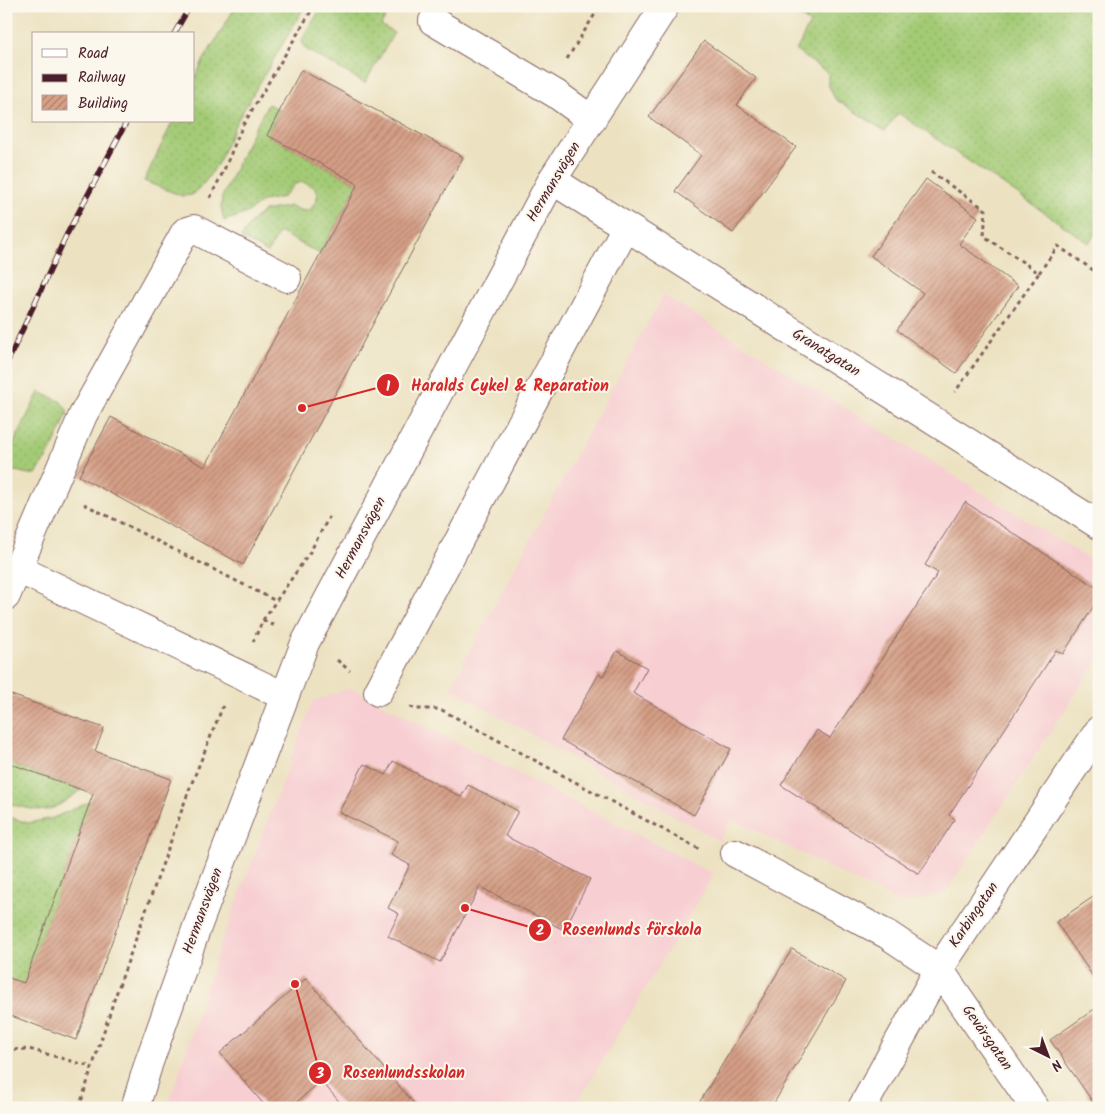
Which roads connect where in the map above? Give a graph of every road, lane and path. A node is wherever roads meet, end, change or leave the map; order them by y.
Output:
1 (314, 6) edge
2 (666, 6) edge
3 (432, 21) dead end
4 (592, 120) junction
5 (931, 172) dead end
6 (552, 180) junction
7 (626, 227) junction
8 (194, 229) junction
9 (1039, 273) junction
10 (1099, 274) edge
11 (287, 278) dead end
12 (934, 421) junction
13 (52, 488) junction
14 (1099, 525) edge
15 (18, 569) junction
16 (6, 596) edge
17 (276, 601) dead end
18 (263, 620) dead end
19 (305, 643) junction
20 (378, 692) junction
21 (284, 696) junction
22 (1099, 730) edge
23 (736, 853) joint
24 (939, 969) junction
25 (6, 1050) edge
26 (92, 1067) dead end
27 (135, 1108) edge
28 (862, 1108) edge
29 (1035, 1108) edge

1 - 8 path
2 - 4 street, Hermansvägen
3 - 4 street
4 - 6 street, Hermansvägen
5 - 9 path
6 - 7 street, Granatgatan
6 - 19 street, Hermansvägen
7 - 12 street, Granatgatan
7 - 20 street
8 - 11 street
8 - 13 street
9 - 10 path
9 - 12 path
12 - 14 street, Granatgatan
13 - 15 street
13 - 17 path
15 - 16 street
15 - 21 street
18 - 19 path
19 - 20 path
19 - 21 street, Hermansvägen
20 - 23 path
21 - 27 street, Hermansvägen
22 - 24 street, Karbingatan
23 - 24 street
24 - 28 street, Karbingatan
24 - 29 street, Gevärsgatan
25 - 26 path

